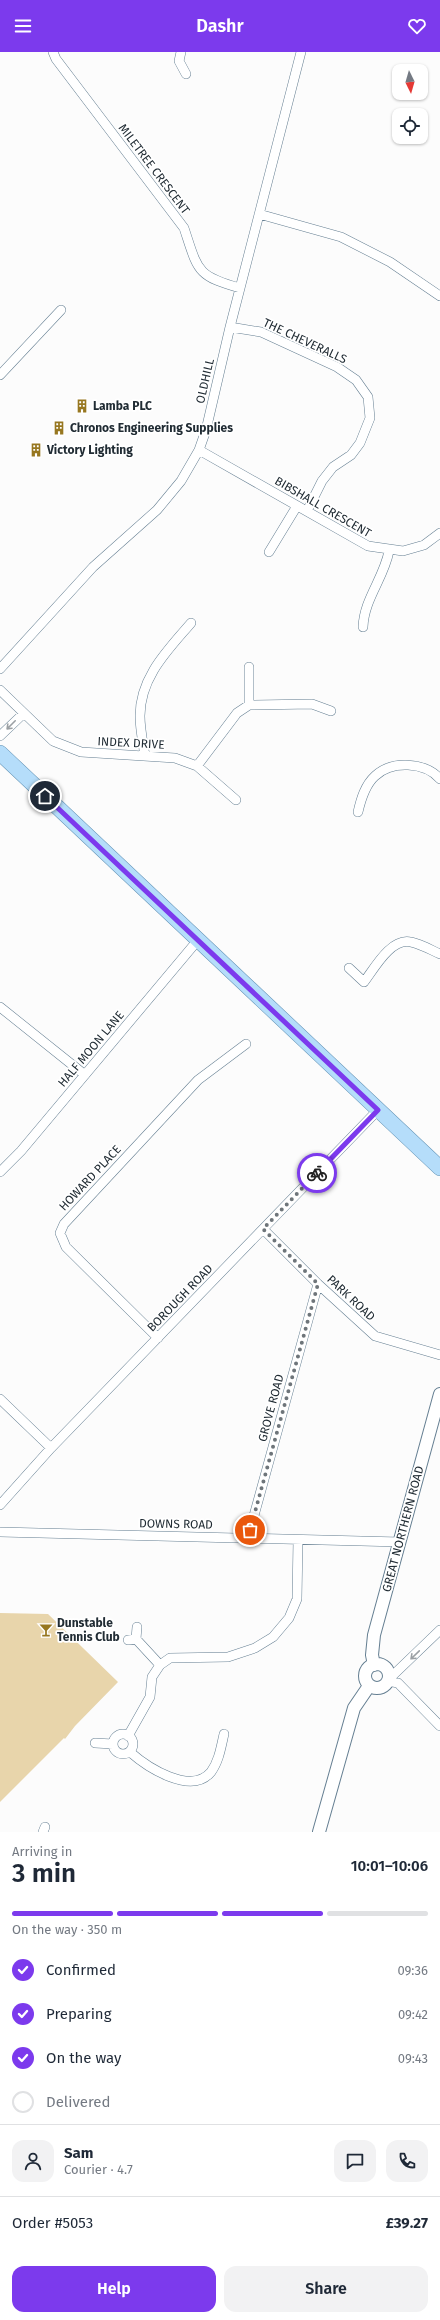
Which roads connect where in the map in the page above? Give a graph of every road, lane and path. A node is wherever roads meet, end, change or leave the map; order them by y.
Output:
1 (53, 52) edge
2 (181, 52) edge
3 (301, 52) edge
4 (186, 74) dead end
5 (259, 214) junction
6 (240, 288) junction
7 (440, 296) edge
8 (61, 310) dead end
9 (230, 327) junction
10 (0, 375) edge
11 (199, 450) junction
12 (297, 506) junction
13 (307, 511) junction
14 (440, 533) edge
15 (389, 551) junction
16 (269, 552) dead end
17 (191, 623) dead end
18 (363, 627) dead end
19 (249, 667) dead end
20 (0, 669) edge
21 (0, 690) edge
22 (249, 705) junction
23 (331, 711) dead end
24 (23, 714) junction
25 (0, 736) edge
26 (0, 753) edge
27 (145, 756) junction
28 (197, 766) junction
29 (440, 779) edge
30 (236, 800) dead end
31 (358, 812) dead end
32 (198, 940) junction
33 (440, 954) edge
34 (349, 968) dead end
35 (0, 1007) edge
36 (246, 1044) dead end
37 (85, 1075) junction
38 (378, 1110) junction
39 (440, 1168) edge
40 (0, 1172) edge
41 (263, 1229) junction
42 (318, 1284) junction
43 (158, 1338) junction
44 (440, 1354) edge
45 (440, 1394) edge
46 (0, 1399) edge
47 (51, 1448) junction
48 (0, 1504) edge
49 (0, 1532) edge
50 (250, 1538) junction
51 (298, 1540) junction
52 (400, 1542) junction
53 (137, 1627) dead end
54 (440, 1630) edge
55 (160, 1665) junction
56 (374, 1665) junction
57 (388, 1680) junction
58 (369, 1686) junction
59 (440, 1726) edge
60 (224, 1734) dead end
61 (128, 1736) junction
62 (95, 1743) dead end
63 (113, 1744) junction
64 (130, 1752) junction
65 (319, 1832) edge

1 - 6 street, MILETREE CRESCENT
2 - 4 street
3 - 5 street, OLDHILL
5 - 6 street, OLDHILL
5 - 7 street
6 - 9 street, OLDHILL
8 - 10 street
9 - 11 street, OLDHILL
9 - 13 street, THE CHEVERALLS
11 - 12 street, BIBSHALL CRESCENT
11 - 20 street, OLDHILL
12 - 13 street, BIBSHALL CRESCENT
12 - 16 street
13 - 15 street, BIBSHALL CRESCENT
14 - 15 street, BIBSHALL CRESCENT
15 - 18 street
17 - 27 street
19 - 22 street
21 - 24 street, INDEX DRIVE
22 - 23 street
22 - 28 street
24 -> 25 street
24 - 27 street, INDEX DRIVE
26 - 32 main road
27 - 28 street, INDEX DRIVE
28 - 30 street, INDEX DRIVE
29 - 31 street
32 - 37 street, HALF MOON LANE
32 - 38 main road
33 - 34 street
35 - 37 street
36 - 43 street, HOWARD PLACE
37 - 40 street, HALF MOON LANE
38 - 39 main road
38 - 41 street, BOROUGH ROAD
41 - 42 street, PARK ROAD
41 - 43 street, BOROUGH ROAD
42 - 44 street, PARK ROAD
42 - 50 street, GROVE ROAD
43 - 47 street, BOROUGH ROAD
45 - 52 street, GREAT NORTHERN ROAD
46 - 47 street
47 - 48 street, BOROUGH ROAD
49 - 50 street, DOWNS ROAD
50 - 51 street, DOWNS ROAD
51 - 52 street, DOWNS ROAD
51 - 55 street
52 - 56 street, GREAT NORTHERN ROAD
53 - 55 street
54 -> 57 street
55 - 61 street
56 - 57 street
56 - 58 street, GREAT NORTHERN ROAD
57 - 58 street
57 - 59 street
58 - 65 street
60 - 64 street
61 - 63 street
61 - 64 street
62 - 63 street
63 - 64 street

